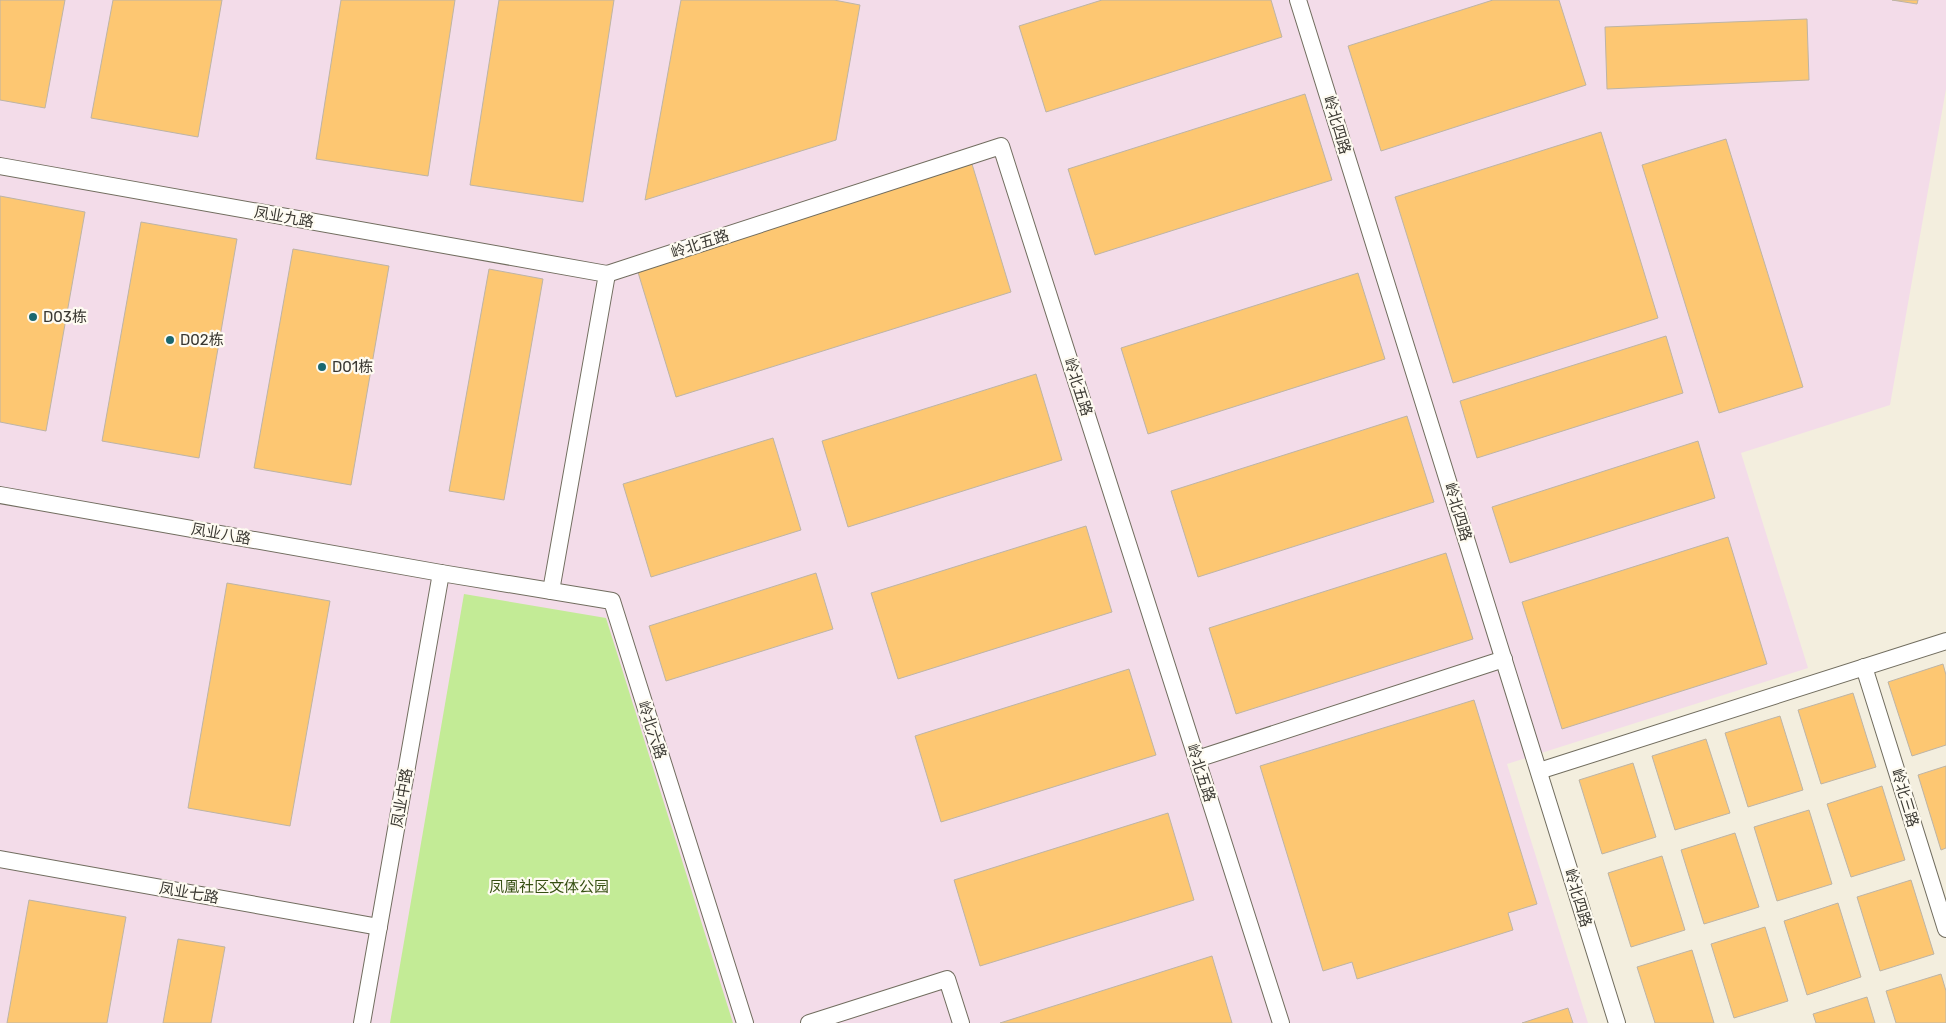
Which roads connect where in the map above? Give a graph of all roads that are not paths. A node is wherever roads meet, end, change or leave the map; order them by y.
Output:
1 (1298, 0) edge
2 (0, 166) edge
3 (607, 274) junction
4 (0, 495) edge
5 (441, 573) junction
6 (551, 591) junction
7 (1946, 642) edge
8 (1504, 659) junction
9 (1864, 668) junction
10 (1197, 759) junction
11 (1539, 771) junction
12 (0, 859) edge
13 (379, 927) junction
14 (1946, 929) edge
15 (362, 1023) edge
16 (745, 1023) edge
17 (809, 1023) edge
18 (962, 1023) edge
19 (1281, 1023) edge
20 (1618, 1023) edge

1 - 8 lane, 岭北四路
2 - 3 lane, 凤业九路
3 - 6 lane
3 - 10 lane, 岭北五路
4 - 5 lane, 凤业八路
5 - 6 lane, 岭北六路
5 - 13 lane, 凤业中路
6 - 16 lane, 岭北六路
7 - 9 lane
8 - 10 lane
8 - 11 lane, 岭北四路
9 - 11 lane
9 - 14 lane, 岭北三路
10 - 19 lane, 岭北五路
11 - 20 lane, 岭北四路
12 - 13 lane, 凤业七路
13 - 15 lane, 凤业中路
17 - 18 lane

